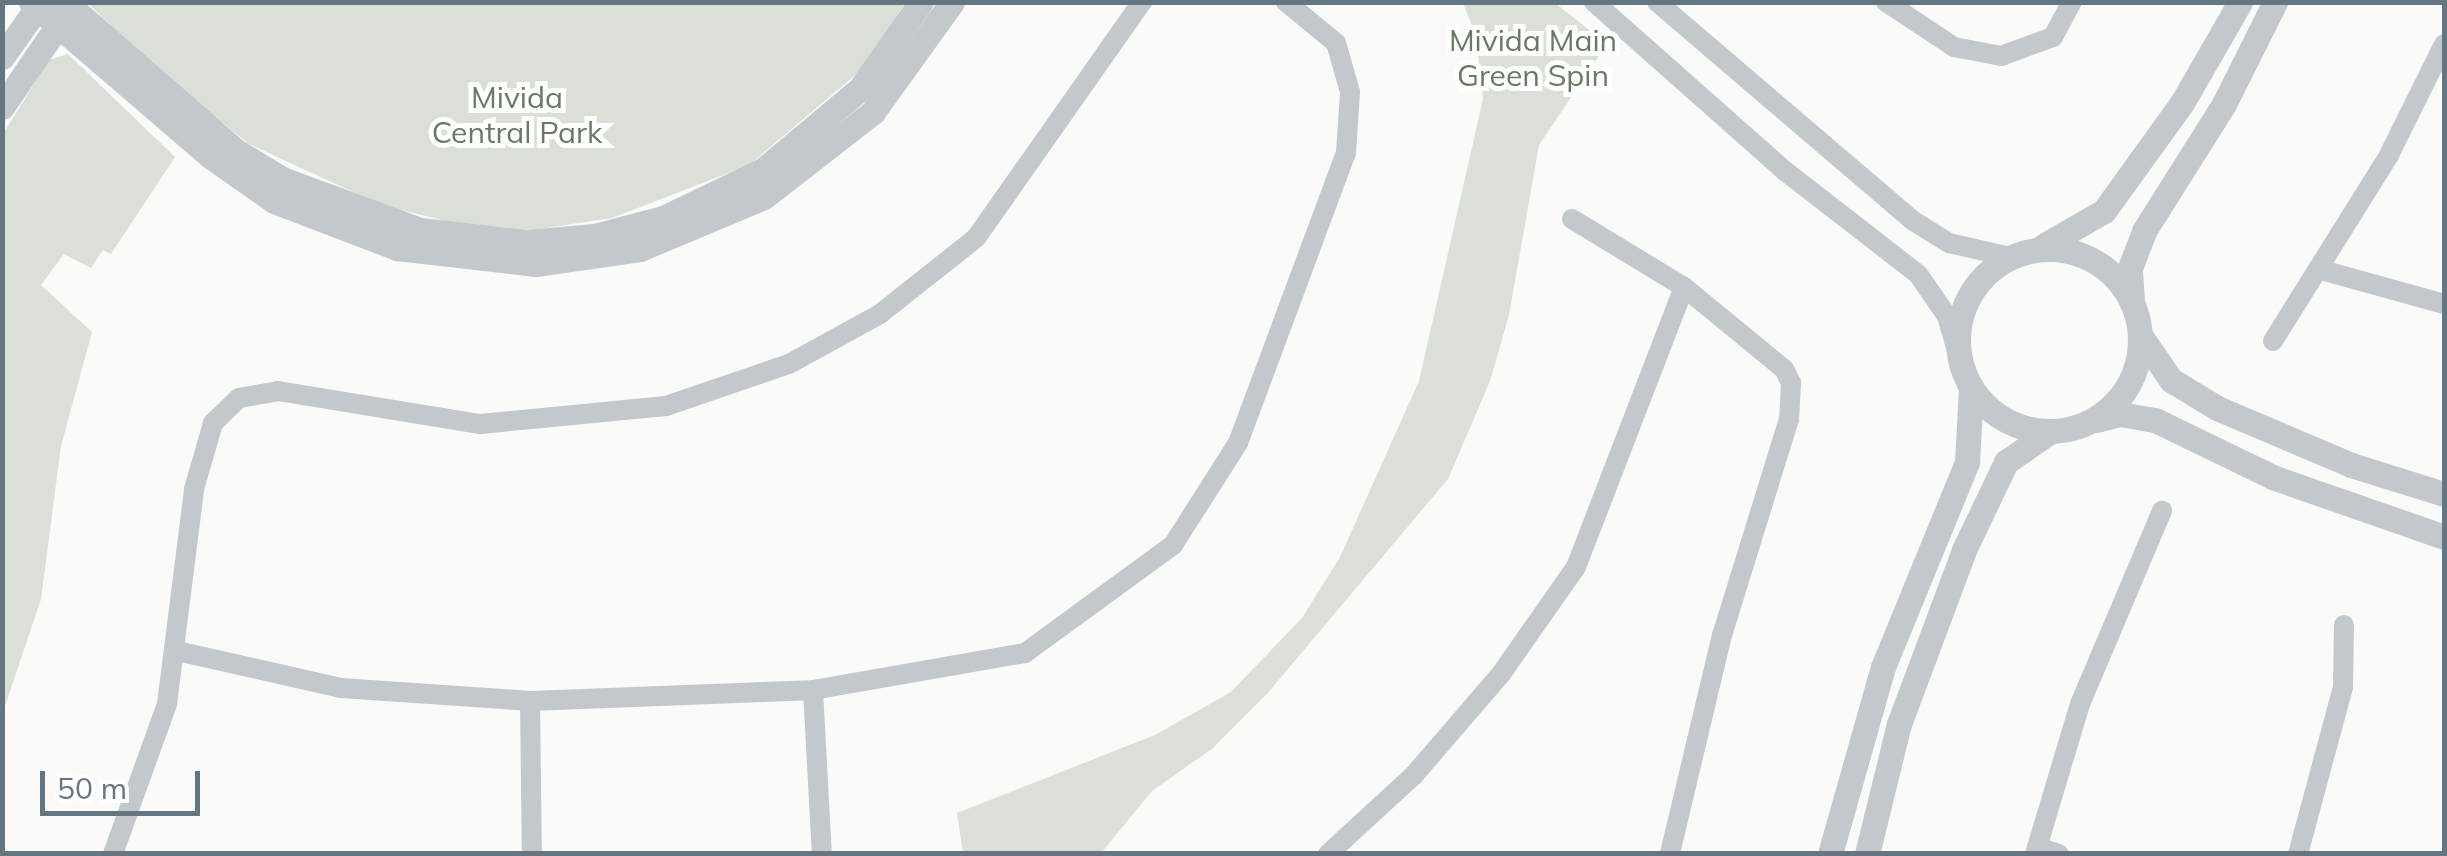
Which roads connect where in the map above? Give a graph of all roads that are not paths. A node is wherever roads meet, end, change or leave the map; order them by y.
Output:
1 (920, 2) edge
2 (952, 2) edge
3 (1142, 2) edge
4 (1286, 2) edge
5 (1594, 2) edge
6 (1658, 2) edge
7 (1886, 2) edge
8 (2072, 2) edge
9 (2240, 2) edge
10 (2275, 2) edge
11 (36, 4) edge
12 (64, 12) edge
13 (2444, 44) edge
14 (2, 57) edge
15 (2, 107) edge
16 (1572, 219) dead end
17 (2022, 253) junction
18 (2318, 269) junction
19 (1684, 287) junction
20 (2444, 304) edge
21 (2137, 322) junction
22 (2273, 341) dead end
23 (1960, 358) junction
24 (1971, 387) junction
25 (2082, 425) junction
26 (2051, 431) junction
27 (2438, 489) edge
28 (2162, 511) dead end
29 (2444, 540) edge
30 (2344, 624) dead end
31 (177, 651) junction
32 (814, 690) junction
33 (530, 701) junction
34 (2036, 850) edge
35 (112, 854) edge
36 (532, 854) edge
37 (822, 854) edge
38 (1328, 854) edge
39 (1670, 854) edge
40 (1830, 854) edge
41 (1867, 854) edge
42 (2060, 854) edge
43 (2298, 854) edge

1 - 12 street
2 - 12 street
3 - 31 street
4 - 32 street
5 - 23 street
6 - 17 street
7 - 8 street
9 - 17 street
10 - 21 street
11 - 12 street
11 - 14 street
12 - 15 street
13 - 18 street
16 - 19 street
17 - 21 street
17 - 23 street
18 - 20 street
18 - 22 street
19 - 38 street
19 - 39 street
21 - 25 street
21 - 27 street
23 - 24 street
24 - 26 street
24 - 40 street
25 - 26 street
25 - 29 street
26 - 41 street
28 - 34 street
30 - 43 street
31 - 33 street
31 - 35 street
32 - 33 street
32 - 37 street
33 - 36 street
34 - 42 street

